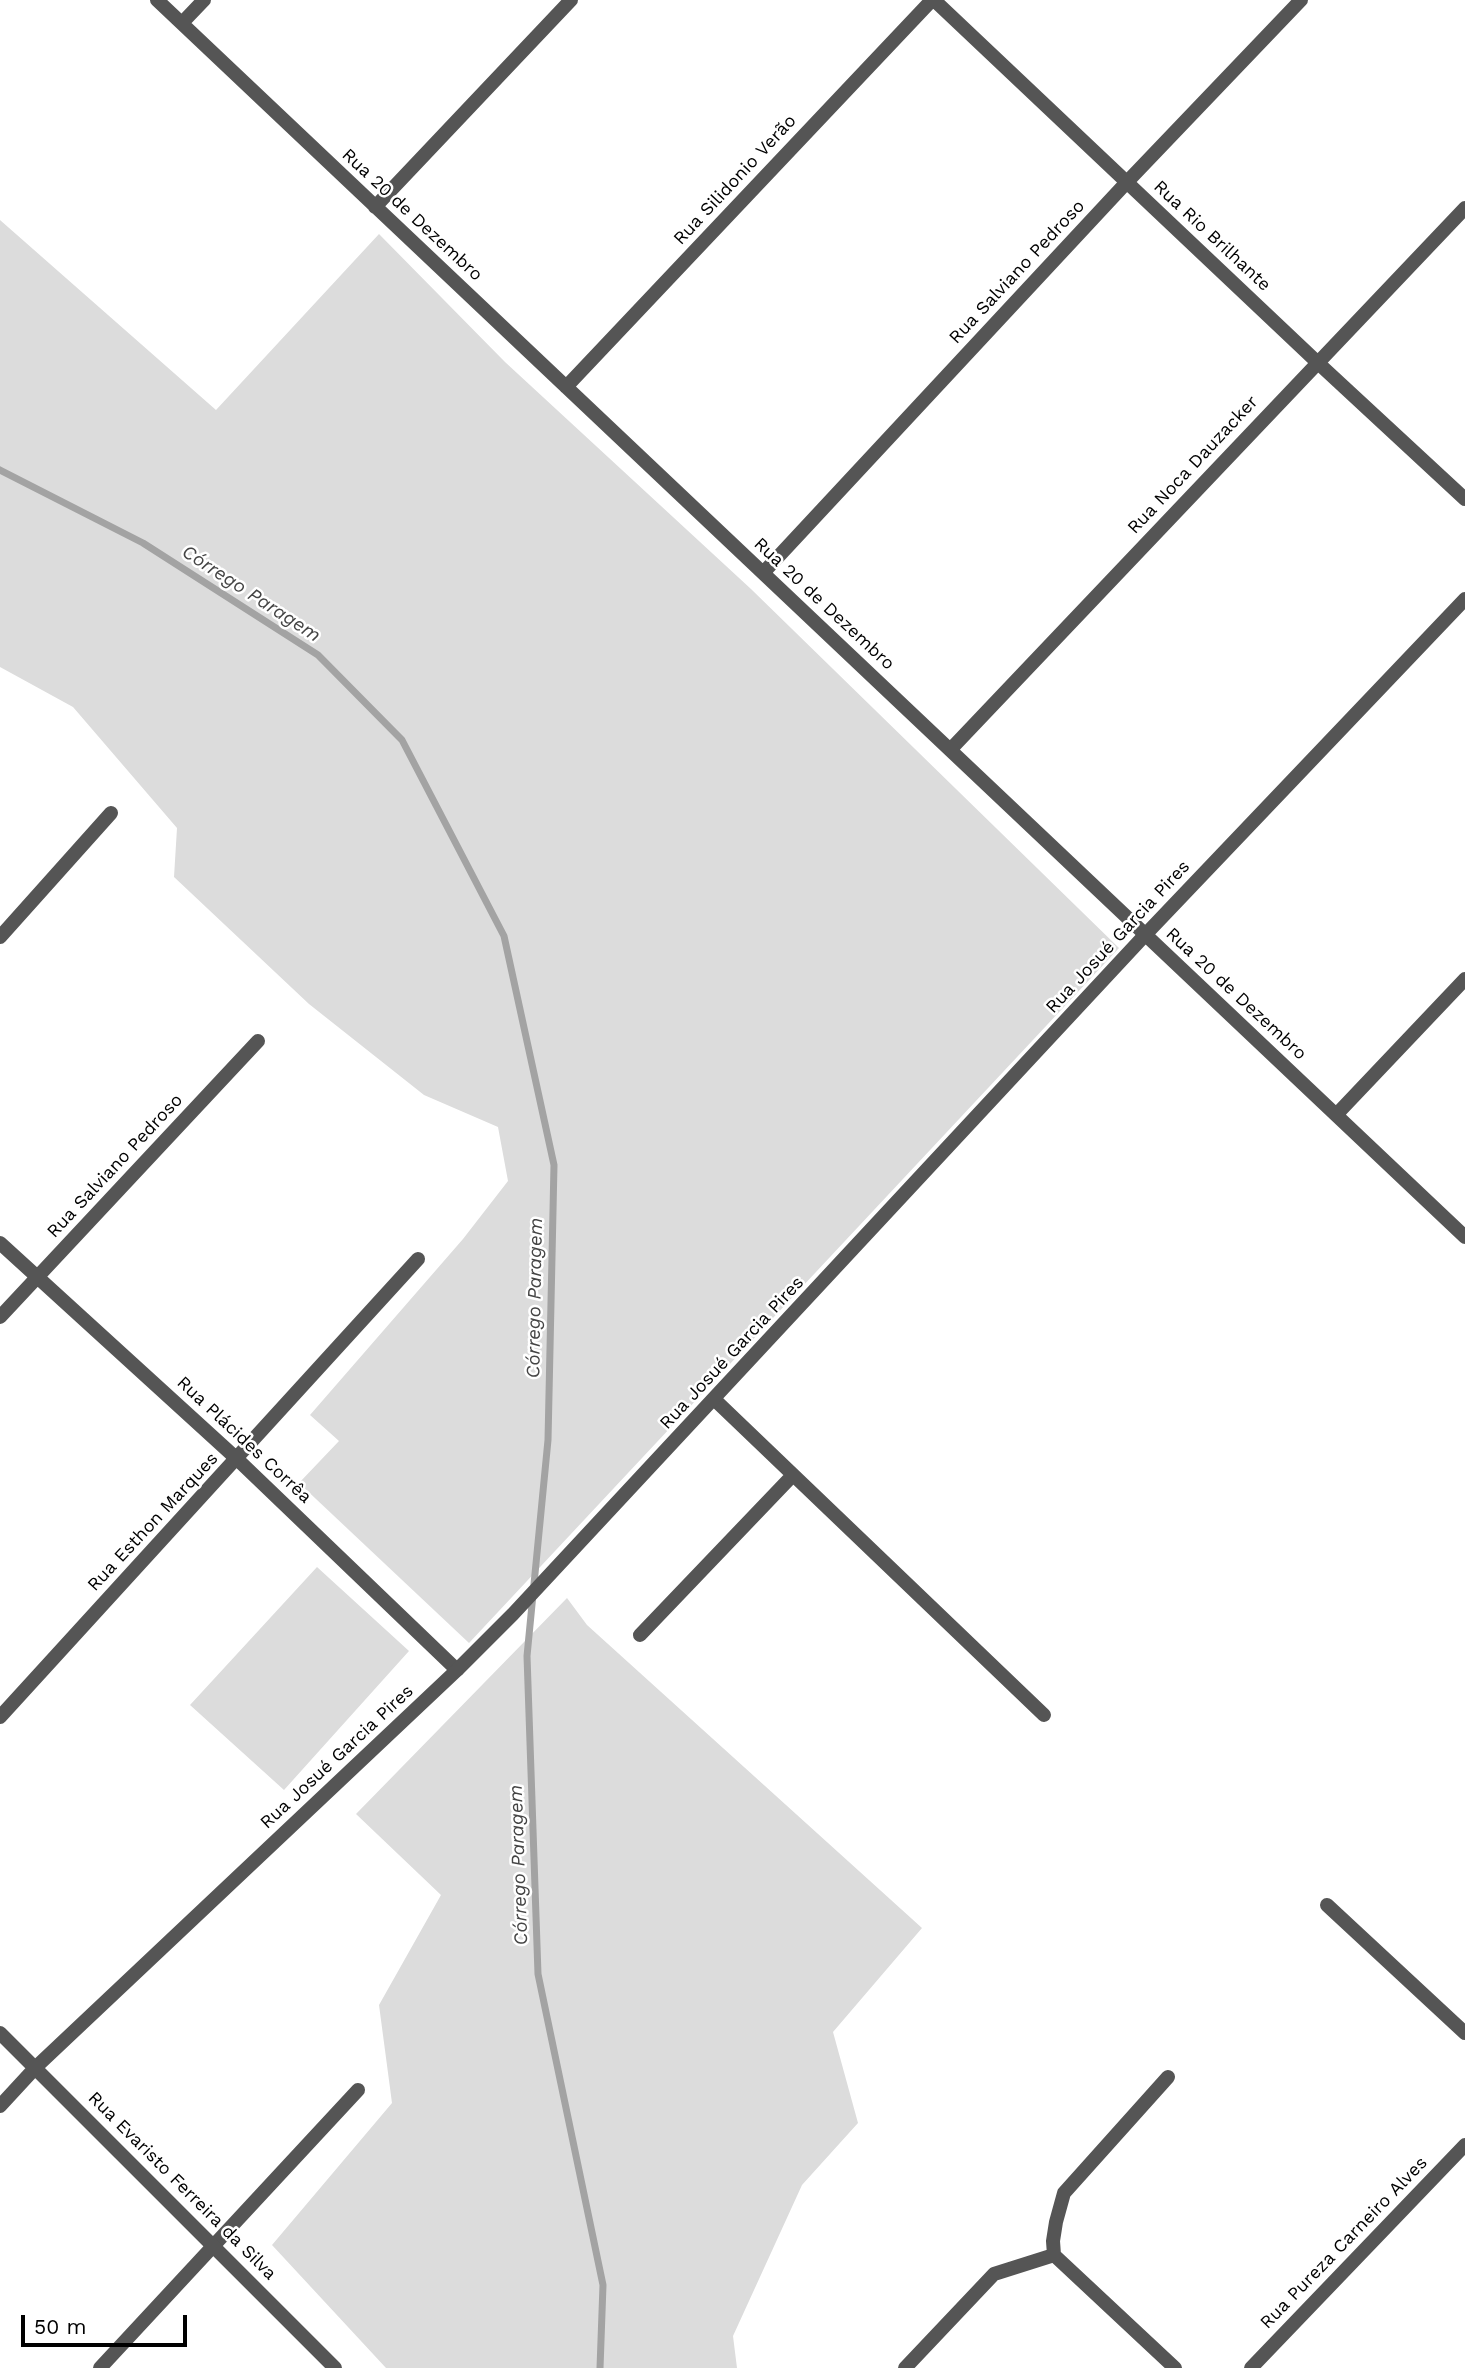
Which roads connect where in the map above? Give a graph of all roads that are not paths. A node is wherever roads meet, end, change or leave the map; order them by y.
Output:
1 (157, 0) edge
2 (204, 0) edge
3 (570, 0) edge
4 (933, 0) edge
5 (1301, 0) edge
6 (181, 23) junction
7 (1127, 182) junction
8 (376, 207) junction
9 (1465, 208) edge
10 (1317, 362) junction
11 (566, 387) junction
12 (1465, 499) edge
13 (763, 573) junction
14 (1465, 599) edge
15 (950, 750) junction
16 (111, 813) dead end
17 (1145, 935) junction
18 (0, 937) edge
19 (1465, 979) edge
20 (258, 1041) dead end
21 (1336, 1115) junction
22 (1465, 1237) edge
23 (0, 1243) edge
24 (418, 1259) dead end
25 (38, 1277) junction
26 (0, 1317) edge
27 (715, 1400) junction
28 (237, 1459) junction
29 (793, 1475) junction
30 (640, 1635) dead end
31 (457, 1670) junction
32 (1044, 1714) dead end
33 (0, 1717) edge
34 (1327, 1905) dead end
35 (0, 2033) edge
36 (1465, 2033) edge
37 (36, 2067) junction
38 (1168, 2077) dead end
39 (358, 2090) dead end
40 (0, 2106) edge
41 (1465, 2145) edge
42 (213, 2246) junction
43 (1054, 2255) junction
44 (100, 2368) edge
45 (335, 2368) edge
46 (905, 2368) edge
47 (1175, 2368) edge
48 (1251, 2368) edge

1 - 6 street, Rua 20 de Dezembro
2 - 6 street
3 - 8 street
4 - 7 street, Rua Rio Brilhante
4 - 11 street, Rua Silidonio Verão
5 - 7 street, Rua Salviano Pedroso
6 - 8 street, Rua 20 de Dezembro
7 - 10 street, Rua Rio Brilhante
7 - 13 street, Rua Salviano Pedroso
8 - 11 street, Rua 20 de Dezembro
9 - 10 street, Rua Noca Dauzacker
10 - 12 street, Rua Rio Brilhante
10 - 15 street, Rua Noca Dauzacker
11 - 13 street, Rua 20 de Dezembro
13 - 15 street, Rua 20 de Dezembro
14 - 17 street, Rua Josué Garcia Pires
15 - 17 street, Rua 20 de Dezembro
16 - 18 street
17 - 21 street, Rua 20 de Dezembro
17 - 27 street, Rua Josué Garcia Pires
19 - 21 street
20 - 25 street, Rua Salviano Pedroso
21 - 22 street, Rua 20 de Dezembro
23 - 25 street, Rua Plácides Corrêa
24 - 28 street, Rua Esthon Marques
25 - 26 street, Rua Salviano Pedroso
25 - 28 street, Rua Plácides Corrêa
27 - 29 street
27 - 31 street, Rua Josué Garcia Pires
28 - 31 street, Rua Plácides Corrêa
28 - 33 street, Rua Esthon Marques
29 - 30 street
29 - 32 street
31 - 37 street, Rua Josué Garcia Pires
34 - 36 street
35 - 37 street, Rua Evaristo Ferreira da Silva
37 - 40 street, Rua Josué Garcia Pires
37 - 42 street, Rua Evaristo Ferreira da Silva
38 - 43 street
39 - 42 street
41 - 48 street, Rua Pureza Carneiro Alves
42 - 44 street
42 - 45 street, Rua Evaristo Ferreira da Silva
43 - 46 street
43 - 47 street

